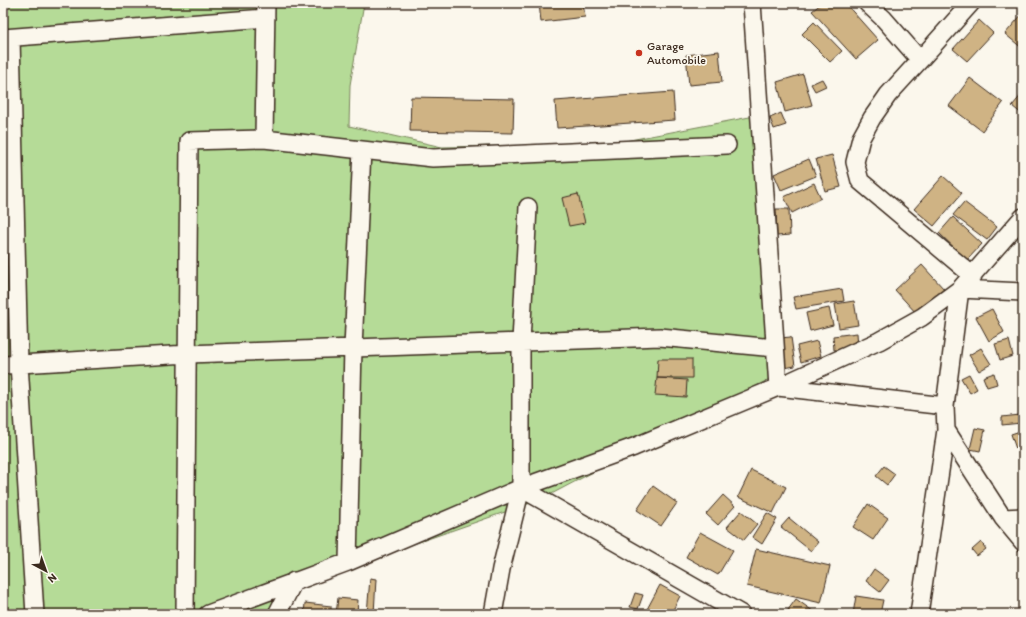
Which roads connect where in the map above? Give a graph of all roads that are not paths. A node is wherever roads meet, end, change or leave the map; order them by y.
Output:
1 (752, 3) edge
2 (868, 3) edge
3 (971, 3) edge
4 (266, 11) edge
5 (7, 38) edge
6 (920, 60) junction
7 (264, 139) junction
8 (727, 145) dead end
9 (362, 150) junction
10 (528, 207) dead end
11 (1023, 217) edge
12 (973, 276) junction
13 (960, 289) junction
14 (1023, 292) edge
15 (521, 342) junction
16 (353, 348) junction
17 (775, 348) junction
18 (188, 354) junction
19 (11, 364) edge
20 (778, 387) junction
21 (945, 406) junction
22 (946, 430) junction
23 (521, 488) junction
24 (1023, 517) edge
25 (1003, 518) junction
26 (1023, 542) edge
27 (348, 562) junction
28 (294, 581) junction
29 (35, 614) edge
30 (184, 614) edge
31 (208, 614) edge
32 (277, 614) edge
33 (493, 614) edge
34 (741, 614) edge
35 (919, 614) edge

1 - 17 street
2 - 6 street
3 - 6 street
4 - 5 street
4 - 7 street
5 - 19 street
6 - 12 street
7 - 9 street
7 - 18 street
8 - 9 street
9 - 16 street
10 - 15 street
11 - 12 street
12 - 13 street
13 - 14 street
13 - 20 street
13 - 21 street
15 - 16 street
15 - 17 street
15 - 23 street
16 - 18 street
16 - 27 street
17 - 20 street
18 - 19 street
18 - 30 street
19 - 29 street
20 - 21 street
20 - 23 street
21 - 22 street
22 - 25 street
22 - 35 street
23 - 27 street
23 - 33 street
23 - 34 street
24 - 25 street
25 - 26 street
27 - 28 street
28 - 31 street
28 - 32 street

